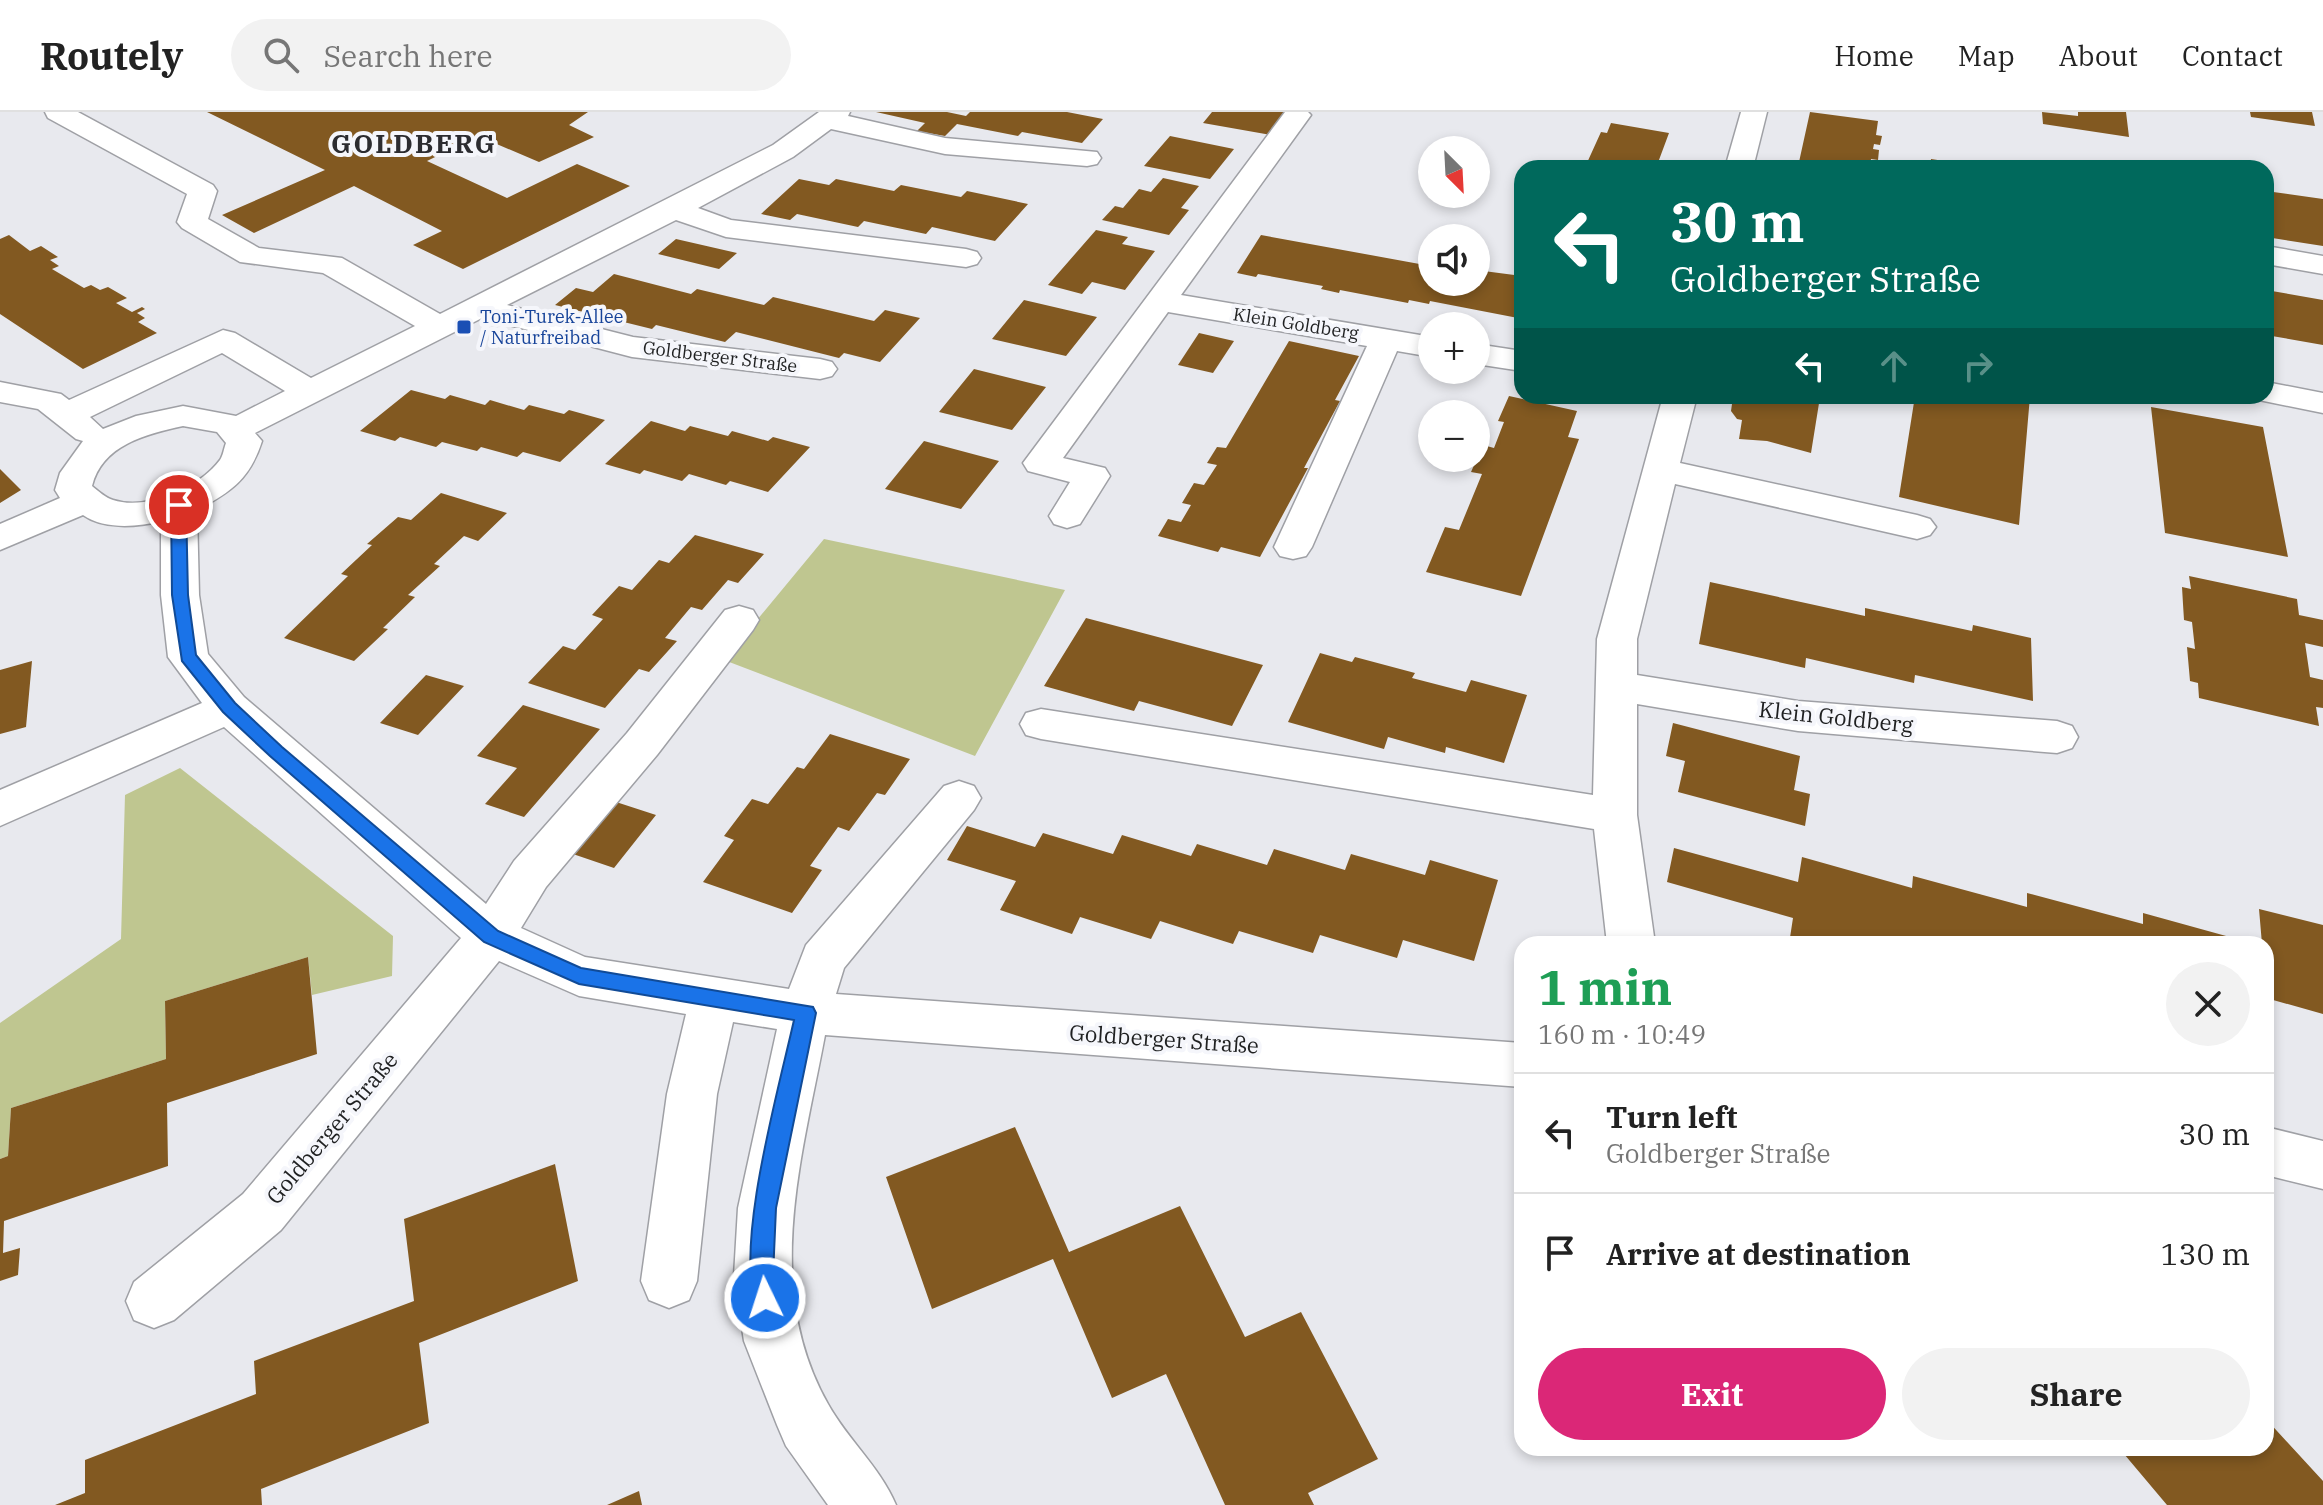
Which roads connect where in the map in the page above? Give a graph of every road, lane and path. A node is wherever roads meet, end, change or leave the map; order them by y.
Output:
1 (58, 112) edge
2 (1754, 112) edge
3 (1297, 115) dead end
4 (832, 116) edge
5 (1087, 158) dead end
6 (1741, 160) edge
7 (674, 209) junction
8 (2274, 256) edge
9 (966, 258) dead end
10 (2323, 265) edge
11 (1160, 301) junction
12 (481, 308) junction
13 (441, 328) junction
14 (1386, 339) junction
15 (1418, 345) edge
16 (1490, 356) edge
17 (1514, 360) edge
18 (820, 369) dead end
19 (0, 392) edge
20 (313, 393) junction
21 (2274, 394) edge
22 (2323, 403) edge
23 (1678, 404) edge
24 (66, 415) junction
25 (236, 429) junction
26 (102, 444) junction
27 (1661, 470) junction
28 (82, 502) junction
29 (179, 505) junction
30 (1067, 516) dead end
31 (1917, 527) dead end
32 (0, 538) edge
33 (1293, 547) dead end
34 (739, 620) dead end
35 (1616, 686) junction
36 (229, 708) junction
37 (1041, 724) dead end
38 (2057, 737) dead end
39 (959, 798) dead end
40 (0, 809) edge
41 (1615, 815) junction
42 (491, 936) junction
43 (1630, 936) edge
44 (714, 998) junction
45 (805, 1013) junction
46 (1514, 1064) edge
47 (2274, 1153) edge
48 (2323, 1165) edge
49 (669, 1281) dead end
50 (154, 1301) dead end
51 (865, 1505) edge

1 - 13 street
2 - 6 street
3 - 11 street
4 - 5 street
4 - 7 street
7 - 9 street
7 - 12 street
8 - 10 street
11 - 14 street, Klein Goldberg
11 - 30 street
12 - 13 street
12 - 18 street, Goldberger Straße
13 - 20 street
14 - 15 street, Klein Goldberg
14 - 33 street
16 - 17 street
19 - 24 street
20 - 24 street
20 - 25 street
21 - 22 street
23 - 27 street
24 - 26 street
25 - 26 street
25 - 29 street
26 - 28 street
27 - 31 street
27 - 35 street
28 - 29 street
28 - 32 street
29 - 36 street, Goldberger Straße
34 - 42 street
35 - 38 street, Klein Goldberg
35 - 41 street
36 - 40 street
36 - 42 street, Goldberger Straße
37 - 41 street
39 - 45 street
41 - 43 street
42 - 44 street, Goldberger Straße
42 - 50 street, Goldberger Straße
44 - 45 street, Goldberger Straße
44 - 49 street
45 - 46 street, Goldberger Straße
45 - 51 street
47 - 48 street

